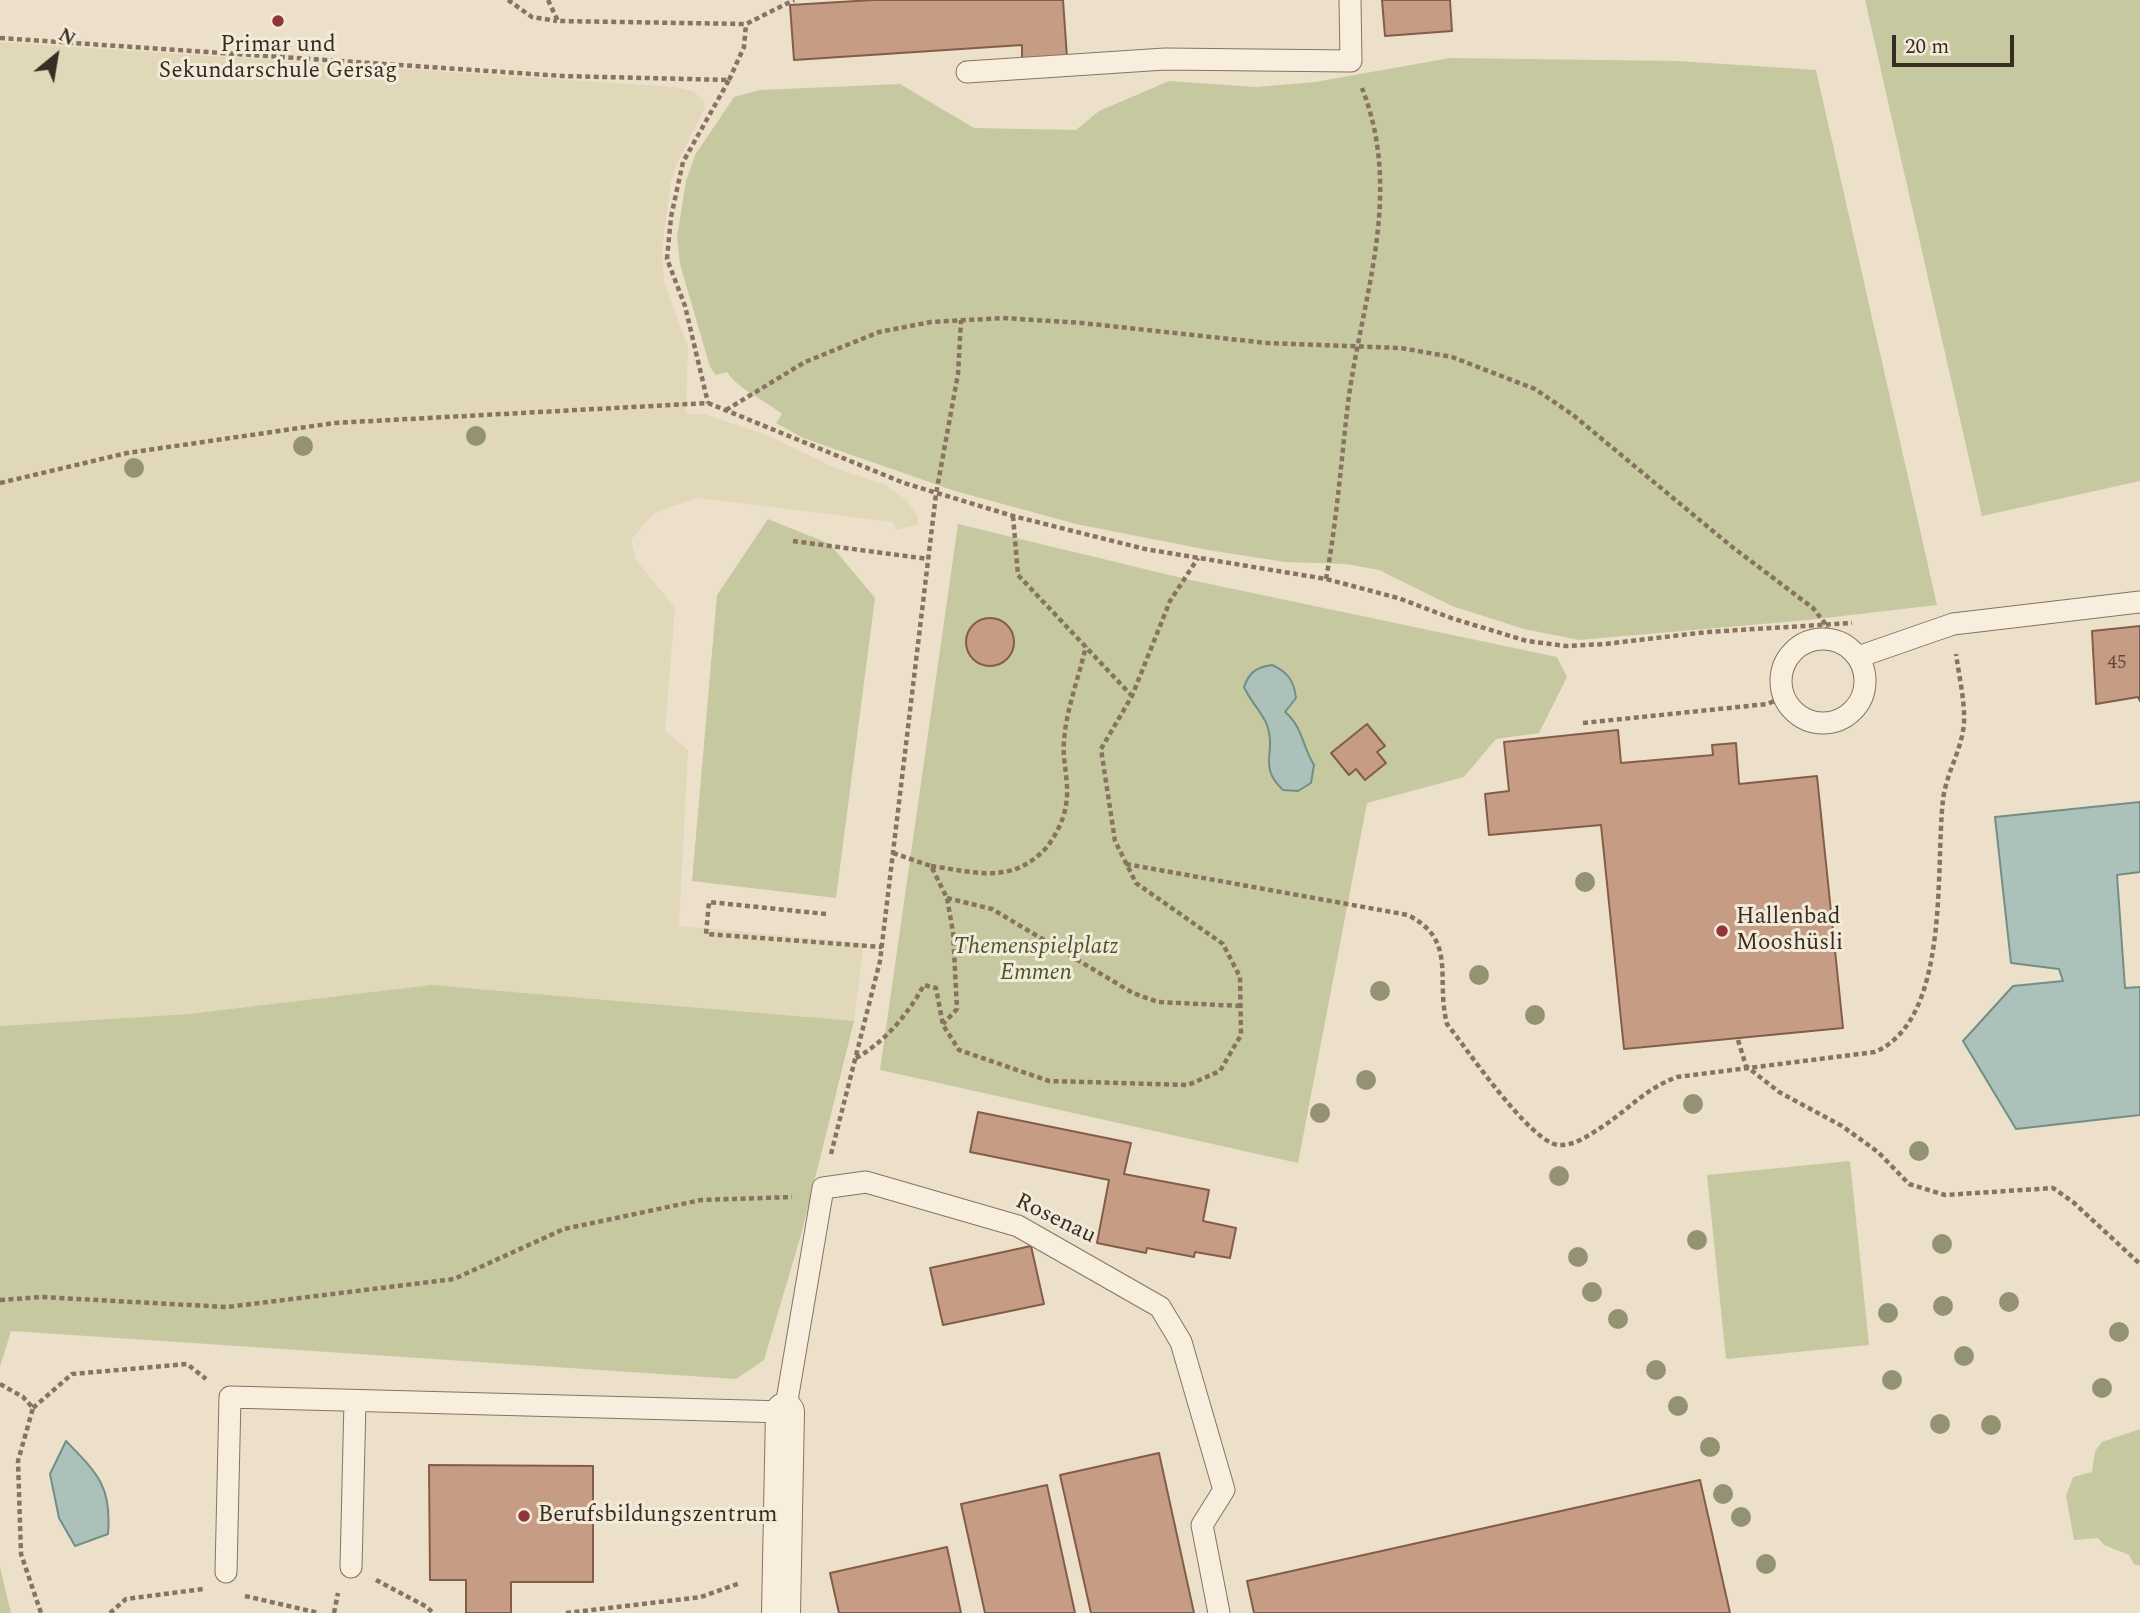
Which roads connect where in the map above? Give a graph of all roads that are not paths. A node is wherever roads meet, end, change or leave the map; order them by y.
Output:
1 (1350, 0) edge
2 (967, 72) dead end
3 (2140, 602) edge
4 (1858, 657) junction
5 (355, 1401) junction
6 (785, 1412) junction
7 (351, 1567) dead end
8 (226, 1572) dead end
9 (782, 1613) edge
10 (1219, 1613) edge

1 - 2 lane
3 - 4 lane
4 - 4 lane
5 - 6 lane
5 - 7 lane
5 - 8 lane
6 - 9 street
6 - 10 lane, Rosenau

